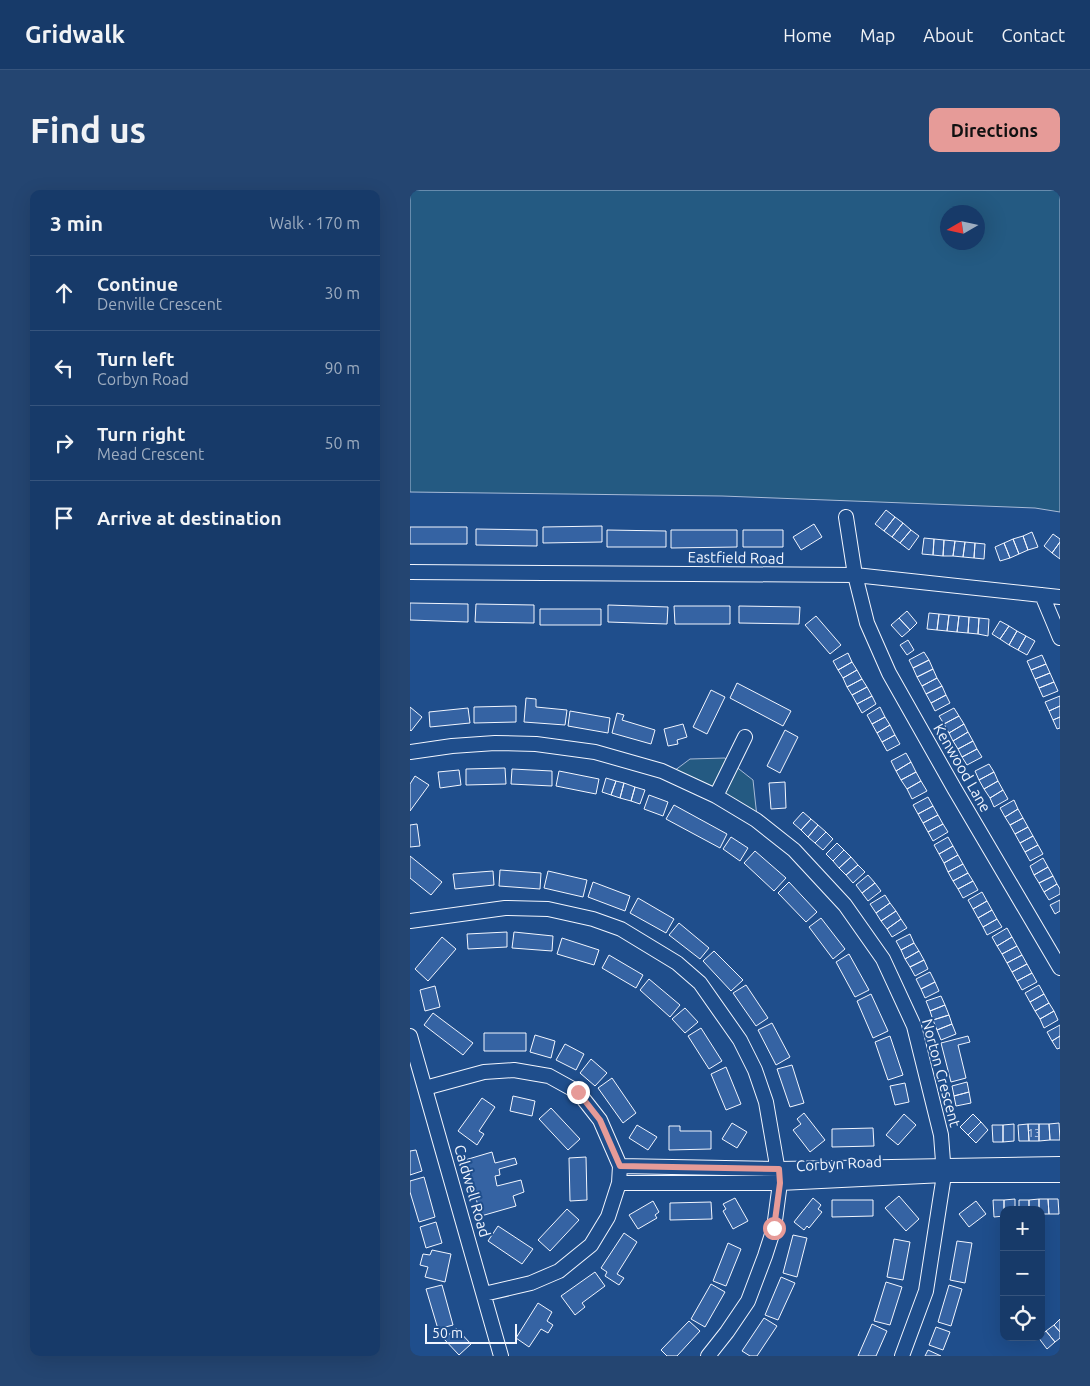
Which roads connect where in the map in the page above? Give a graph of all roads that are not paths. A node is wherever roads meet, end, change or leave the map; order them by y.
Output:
1 (846, 517) dead end
2 (410, 572) edge
3 (855, 575) junction
4 (1042, 595) junction
5 (1060, 597) edge
6 (1060, 638) edge
7 (745, 737) dead end
8 (410, 752) edge
9 (716, 796) junction
10 (410, 920) edge
11 (1060, 968) edge
12 (410, 1036) edge
13 (425, 1088) junction
14 (1060, 1164) edge
15 (620, 1166) junction
16 (944, 1170) junction
17 (1060, 1175) edge
18 (780, 1176) junction
19 (619, 1184) junction
20 (484, 1294) junction
21 (501, 1356) edge
22 (708, 1356) edge
23 (902, 1356) edge

1 - 3 street, Kenwood Lane
2 - 3 street, Eastfield Road
3 - 4 street, Eastfield Road
3 - 11 street, Kenwood Lane
4 - 5 street, Eastfield Road
4 - 6 street
7 - 9 street
8 - 9 street, Norton Crescent
9 - 16 street, Norton Crescent
10 - 18 street
12 - 13 street, Caldwell Road
13 - 15 street
13 - 20 street, Caldwell Road
14 - 16 street, Corbyn Road
15 - 18 street, Corbyn Road
15 - 19 street
16 - 17 street, Corbyn Road
16 - 18 street, Corbyn Road
16 - 23 street, Norton Crescent
18 - 19 street, Corbyn Road
18 - 22 street
19 - 20 street
20 - 21 street, Caldwell Road

